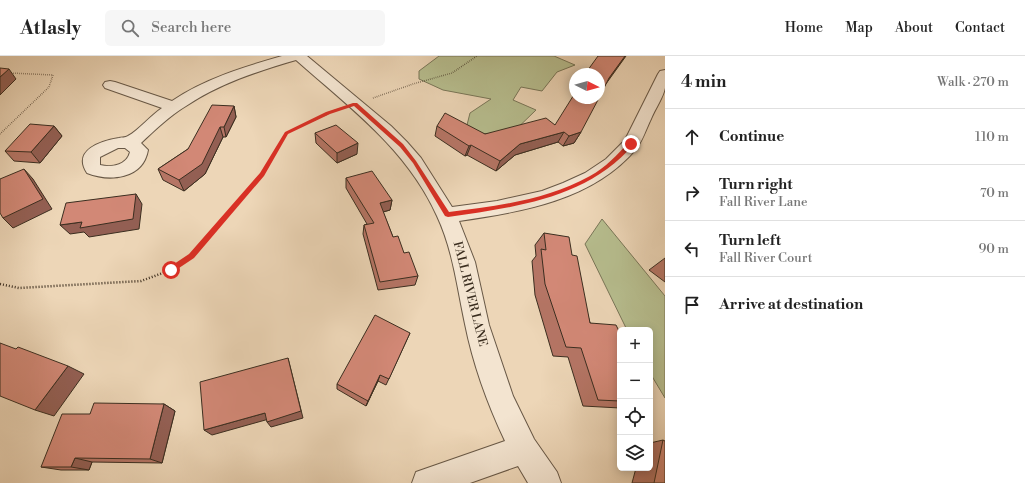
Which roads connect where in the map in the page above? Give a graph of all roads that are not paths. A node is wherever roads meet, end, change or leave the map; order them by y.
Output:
1 (298, 56) edge
2 (665, 74) edge
3 (110, 86) dead end
4 (173, 108) junction
5 (130, 143) dead end
6 (448, 215) junction
7 (524, 449) junction
8 (427, 483) edge
9 (546, 483) edge

1 - 4 street
1 - 6 street, FALL RIVER LANE
2 - 6 street
3 - 4 street
4 - 5 street
6 - 7 street, FALL RIVER LANE
7 - 8 street
7 - 9 street, FALL RIVER LANE

